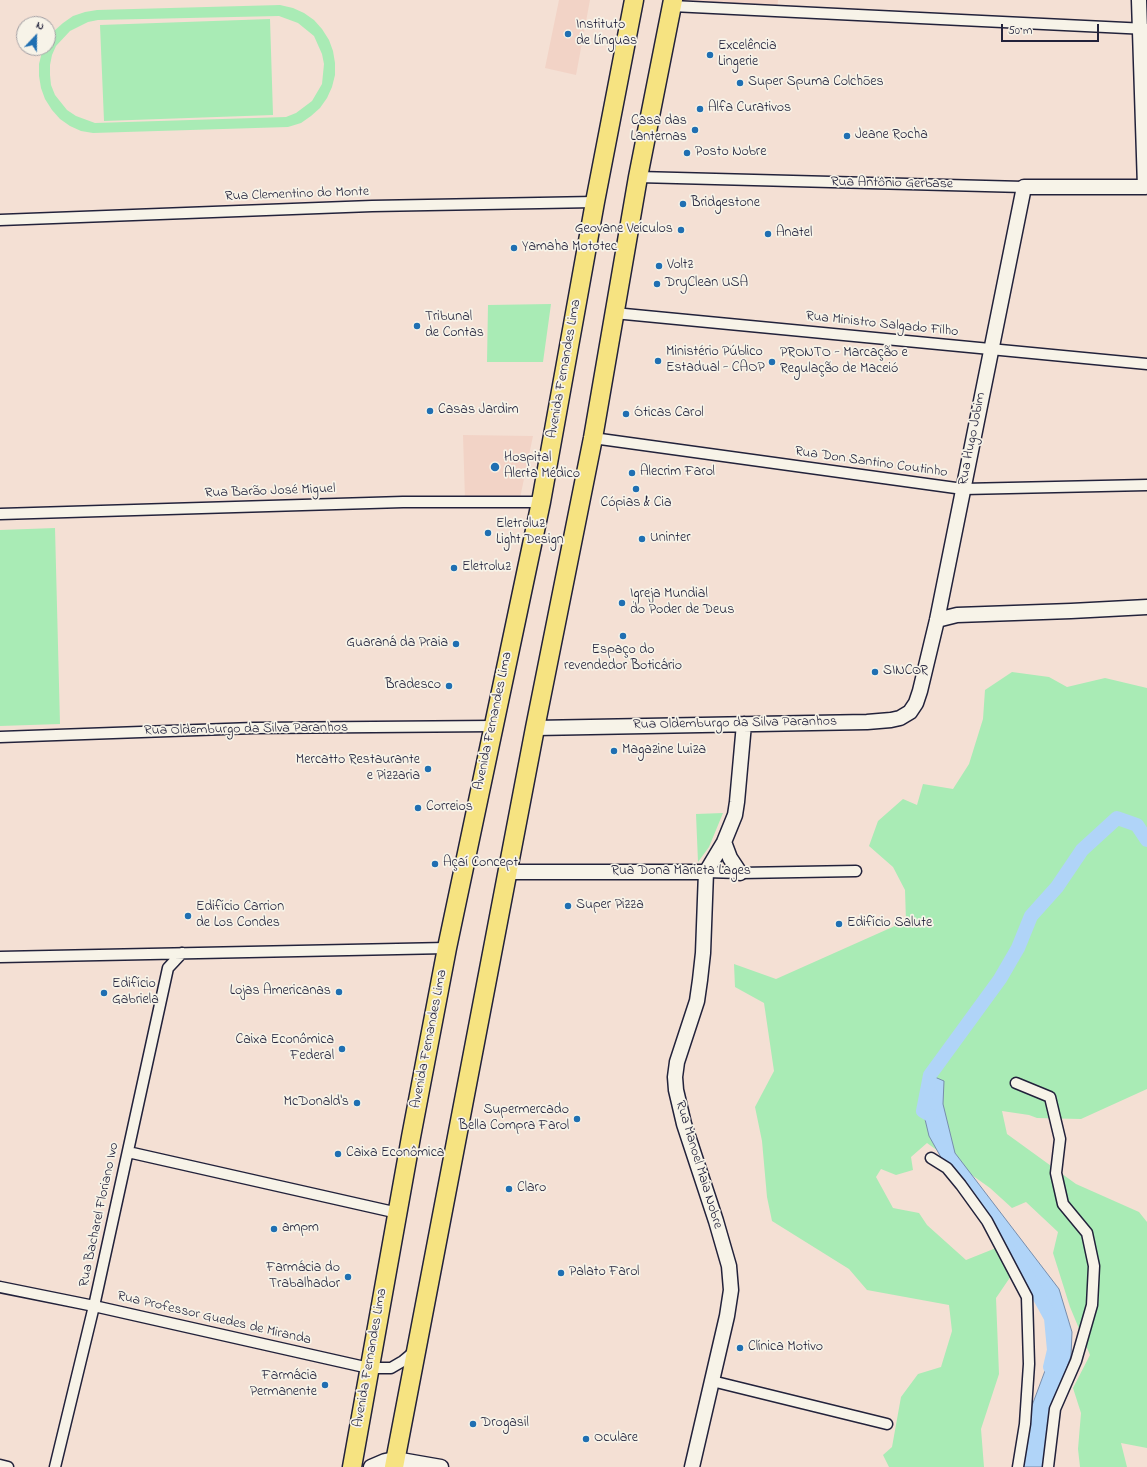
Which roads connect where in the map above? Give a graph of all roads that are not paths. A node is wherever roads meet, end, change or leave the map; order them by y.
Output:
1 (634, 0) edge
2 (1139, 0) edge
3 (673, 3) edge
4 (1144, 29) edge
5 (638, 177) junction
6 (1024, 187) junction
7 (1146, 187) edge
8 (594, 202) junction
9 (0, 220) edge
10 (614, 313) junction
11 (991, 350) junction
12 (1147, 364) edge
13 (593, 438) junction
14 (1147, 485) edge
15 (963, 489) junction
16 (541, 502) junction
17 (0, 514) edge
18 (940, 603) junction
19 (1147, 607) edge
20 (957, 615) junction
21 (937, 620) junction
22 (920, 691) joint
23 (744, 724) junction
24 (493, 726) junction
25 (535, 728) junction
26 (0, 737) edge
27 (724, 842) junction
28 (856, 871) dead end
29 (507, 872) junction
30 (706, 872) junction
31 (740, 873) junction
32 (447, 948) junction
33 (153, 953) junction
34 (182, 953) junction
35 (0, 957) edge
36 (168, 968) junction
37 (1016, 1084) dead end
38 (128, 1152) junction
39 (931, 1158) dead end
40 (398, 1213) junction
41 (0, 1287) edge
42 (94, 1306) junction
43 (416, 1350) junction
44 (369, 1368) junction
45 (712, 1381) junction
46 (887, 1424) dead end
47 (394, 1463) edge
48 (0, 1465) edge
49 (8, 1467) edge
50 (55, 1467) edge
51 (352, 1467) edge
52 (371, 1467) edge
53 (441, 1467) edge
54 (692, 1467) edge
55 (1018, 1467) edge
56 (1048, 1467) edge

1 - 8 highway, Avenida Fernandes Lima
2 - 4 street
3 - 4 street
3 - 5 highway
4 - 7 street
5 - 6 street, Rua Antônio Gerbase
5 - 10 highway
6 - 7 street, Rua Antônio Gerbase
6 - 11 street, Rua Hugo Jobim
8 - 9 street, Rua Clementino do Monte
8 - 16 highway, Avenida Fernandes Lima
10 - 11 street, Rua Ministro Salgado Filho
10 - 13 highway
11 - 12 street, Rua Ministro Salgado Filho
11 - 15 street, Rua Hugo Jobim
13 - 15 street, Rua Don Santino Coutinho
13 - 25 highway
14 - 15 street, Rua Don Santino Coutinho
15 - 18 street, Rua Hugo Jobim
16 - 17 street, Rua Barão José Miguel
16 - 24 highway, Avenida Fernandes Lima
18 - 20 street
18 - 21 street, Rua Hugo Jobim
19 - 20 street
20 - 21 street
21 - 22 street, Rua Hugo Jobim
22 - 23 street, Rua Oldemburgo da Silva Paranhos
23 - 25 street, Rua Oldemburgo da Silva Paranhos
23 - 27 street, Rua Manoel Maia Nobre
24 - 26 street, Rua Oldemburgo da Silva Paranhos
24 - 32 highway, Avenida Fernandes Lima
25 - 29 highway
27 - 30 street, Rua Manoel Maia Nobre
27 - 31 street
28 - 31 street, Rua Dona Marieta Lages
29 - 30 street, Rua Dona Marieta Lages
29 - 43 highway
30 - 31 street, Rua Dona Marieta Lages
30 - 45 street, Rua Manoel Maia Nobre
32 - 34 street
32 - 40 highway, Avenida Fernandes Lima
33 - 34 street
33 - 35 street
33 - 36 street
34 - 36 street
36 - 38 street, Rua Bacharel Floriano Ivo
37 - 56 street
38 - 40 street
38 - 42 street, Rua Bacharel Floriano Ivo
39 - 55 street
40 - 44 highway, Avenida Fernandes Lima
41 - 42 street, Rua Professor Guedes de Miranda
42 - 44 street, Rua Professor Guedes de Miranda
42 - 50 street, Rua Bacharel Floriano Ivo
43 - 44 street, Rua Professor Guedes de Miranda
43 - 47 highway
44 - 51 highway, Avenida Fernandes Lima
45 - 46 street
45 - 54 street, Rua Manoel Maia Nobre
47 - 52 street
47 - 53 street
48 - 49 street

